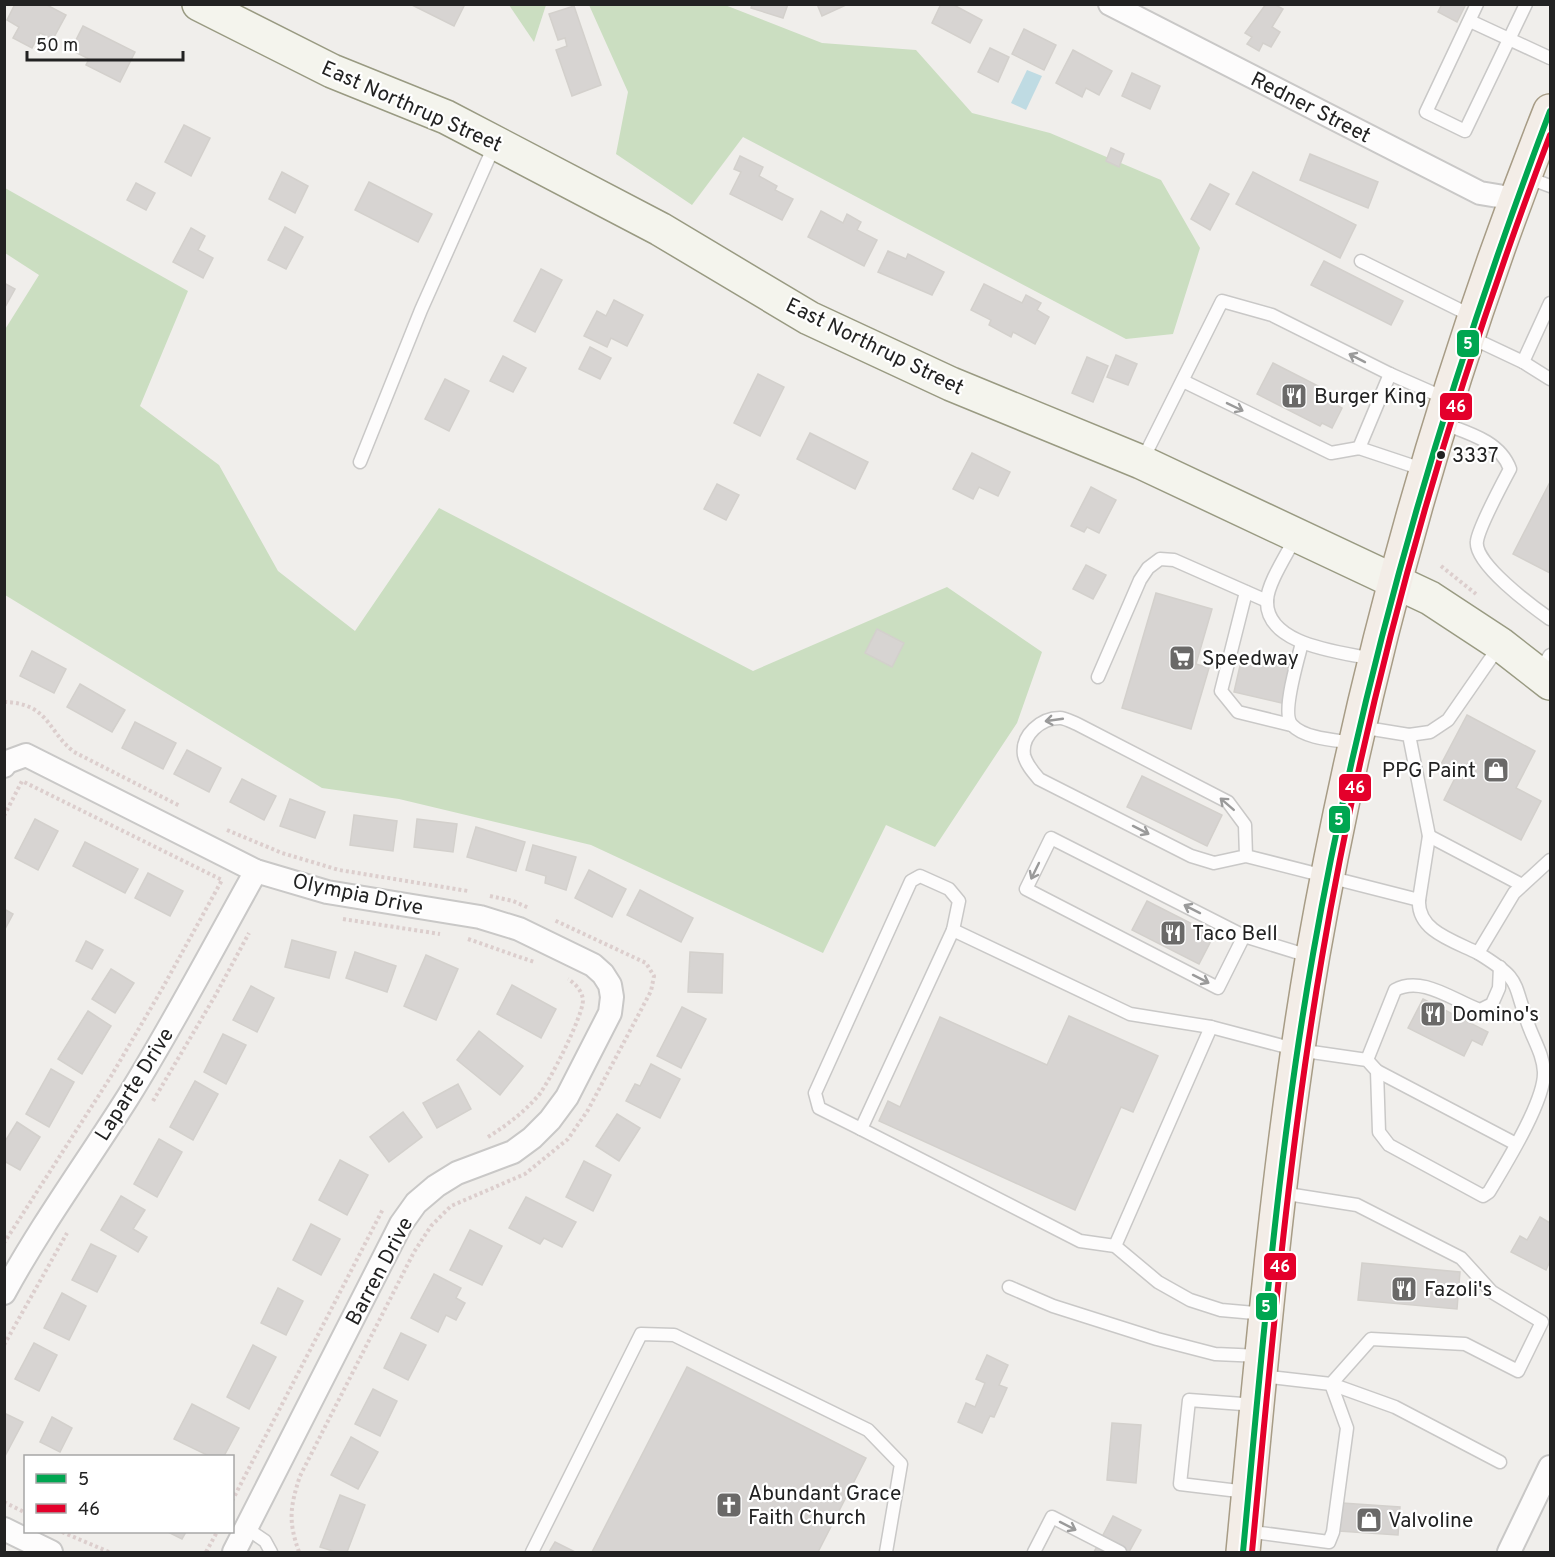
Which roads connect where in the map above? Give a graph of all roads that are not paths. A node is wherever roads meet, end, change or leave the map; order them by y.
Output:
1 (1110, 4) edge
2 (1478, 4) edge
3 (1526, 4) edge
4 (217, 8) edge
5 (1470, 21) junction
6 (1509, 39) junction
7 (1551, 58) edge
8 (1551, 111) edge
9 (496, 143) junction
10 (1531, 187) edge
11 (1361, 261) dead end
12 (1551, 303) edge
13 (1472, 327) junction
14 (1523, 362) junction
15 (1390, 374) junction
16 (1551, 379) edge
17 (1183, 381) junction
18 (1444, 411) junction
19 (1359, 448) junction
20 (360, 462) dead end
21 (1141, 462) junction
22 (1427, 470) junction
23 (1296, 535) junction
24 (1395, 581) junction
25 (1246, 592) junction
26 (1267, 601) junction
27 (1551, 619) edge
28 (1302, 644) junction
29 (1500, 644) junction
30 (1375, 659) junction
31 (1547, 671) edge
32 (1098, 677) dead end
33 (1291, 725) junction
34 (1357, 735) junction
35 (1409, 735) junction
36 (6, 764) edge
37 (1429, 836) junction
38 (1246, 856) junction
39 (1551, 860) edge
40 (256, 871) junction
41 (1327, 878) junction
42 (1522, 885) junction
43 (1419, 900) junction
44 (953, 930) junction
45 (1245, 936) junction
46 (1478, 953) junction
47 (1313, 957) junction
48 (1500, 967) junction
49 (610, 985) joint
50 (1211, 1027) junction
51 (1298, 1050) junction
52 (1367, 1060) junction
53 (1377, 1071) junction
54 (861, 1129) junction
55 (1516, 1144) junction
56 (1280, 1193) junction
57 (1115, 1246) junction
58 (1009, 1287) dead end
59 (4, 1293) edge
60 (1267, 1315) junction
61 (1260, 1379) junction
62 (1331, 1384) junction
63 (1500, 1462) dead end
64 (1551, 1467) edge
65 (1249, 1492) junction
66 (246, 1528) junction
67 (4, 1529) edge
68 (1244, 1541) edge
69 (1328, 1547) edge
70 (51, 1552) edge
71 (234, 1552) edge
72 (271, 1552) edge
73 (532, 1552) edge
74 (886, 1552) edge
75 (1034, 1552) edge
76 (1120, 1552) edge
77 (1509, 1552) edge

1 - 10 street, Redner Street
2 - 5 lane
3 - 6 lane
4 - 9 street, East Northrup Street
5 - 6 lane
5 - 6 lane
6 - 7 lane
8 - 10 main road
9 - 20 lane
9 - 21 street, East Northrup Street
10 - 13 main road
11 - 13 lane
12 - 14 lane
13 - 14 lane
13 - 18 main road
14 - 16 lane
15 -> 17 lane
15 - 18 lane
15 - 19 lane
17 -> 19 lane
17 - 21 lane
18 - 22 main road
18 - 27 lane
19 - 22 lane
21 - 23 street, East Northrup Street
22 - 24 main road
23 - 24 street, East Northrup Street
23 - 26 lane
24 - 29 street, East Northrup Street
24 - 30 main road
25 - 26 lane
25 - 32 lane
25 - 33 lane
26 - 28 lane
28 - 30 lane
28 - 33 lane
29 - 31 street, East Northrup Street
29 - 35 lane
30 - 34 main road
33 - 34 lane
34 - 35 lane
34 - 41 main road
35 - 37 lane
36 - 40 street, Olympia Drive
37 - 42 lane
37 - 43 lane
38 -> 38 lane
38 - 41 lane
39 - 42 lane
40 - 49 street, Olympia Drive
40 - 59 street, Laparte Drive
41 - 43 lane
41 - 47 main road
42 - 46 lane
43 - 46 lane
44 - 50 lane
44 - 54 lane
44 - 54 lane
45 -> 45 lane
45 - 47 lane
46 - 48 lane
47 - 51 main road
48 - 52 lane
48 - 55 lane
49 - 66 street, Barren Drive
50 - 51 lane
50 - 57 lane
51 - 52 lane
51 - 56 main road
52 - 53 lane
53 - 55 lane
53 - 55 lane
54 - 57 lane
56 - 60 main road
56 - 62 lane
57 - 60 lane
58 - 61 lane
60 - 61 main road
61 - 62 lane
61 - 65 main road
61 - 65 lane
62 - 63 lane
62 - 69 lane
64 - 77 street
65 - 68 main road
66 - 71 street, Barren Drive
66 - 72 lane
67 - 70 street
68 - 69 lane
73 - 74 lane
75 -> 76 lane

